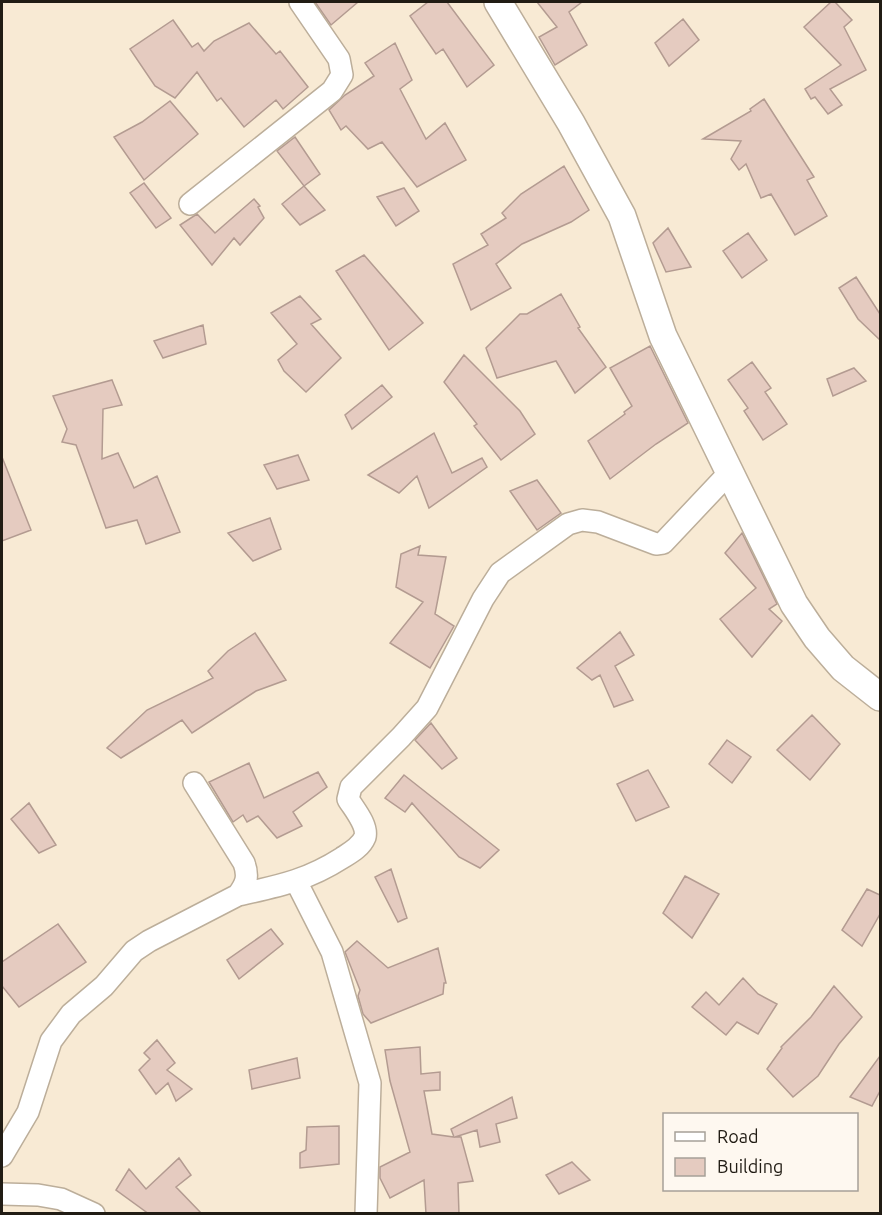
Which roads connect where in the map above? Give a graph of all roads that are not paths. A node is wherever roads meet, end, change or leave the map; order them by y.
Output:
1 (300, 2) edge
2 (498, 2) edge
3 (190, 204) dead end
4 (730, 472) junction
5 (880, 697) edge
6 (194, 783) dead end
7 (296, 881) junction
8 (238, 896) junction
9 (2, 1156) edge
10 (2, 1194) edge
11 (94, 1214) edge
12 (366, 1214) edge

1 - 3 street
2 - 4 street
4 - 5 street
4 - 7 street
6 - 8 street
7 - 8 street
7 - 12 street
8 - 9 street
10 - 11 street

